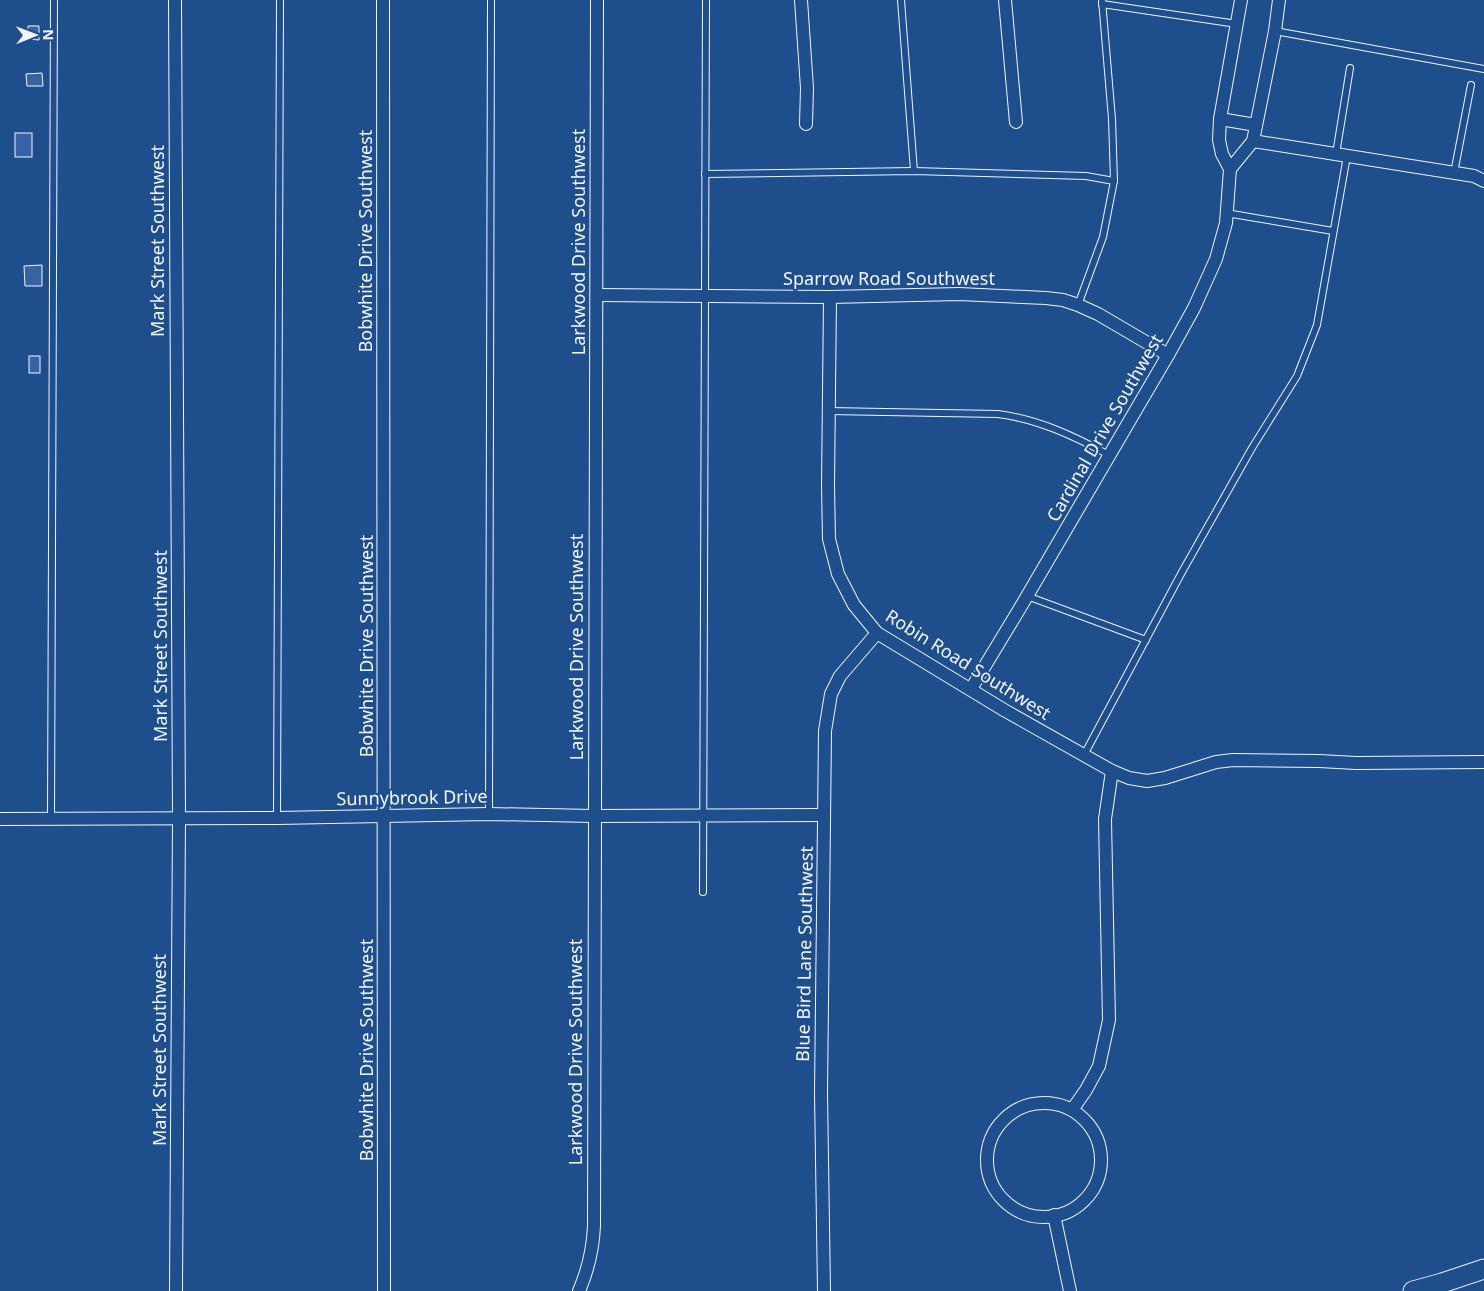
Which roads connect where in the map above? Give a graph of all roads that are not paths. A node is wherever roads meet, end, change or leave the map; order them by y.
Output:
1 (54, 0) edge
2 (175, 0) edge
3 (280, 0) edge
4 (384, 0) edge
5 (491, 0) edge
6 (597, 0) edge
7 (706, 0) edge
8 (801, 0) edge
9 (901, 0) edge
10 (1004, 0) edge
11 (1241, 0) edge
12 (1279, 0) edge
13 (1102, 2) edge
14 (1237, 24) junction
15 (1275, 31) junction
16 (1350, 68) dead end
17 (1484, 69) edge
18 (1471, 85) dead end
19 (1220, 119) junction
20 (1016, 122) dead end
21 (806, 124) dead end
22 (1256, 125) junction
23 (1253, 141) junction
24 (1341, 155) junction
25 (1230, 169) junction
26 (914, 171) junction
27 (1454, 173) junction
28 (705, 174) junction
29 (1114, 181) junction
30 (1484, 181) edge
31 (1226, 213) junction
32 (1333, 230) junction
33 (597, 295) junction
34 (704, 297) junction
35 (830, 297) junction
36 (1078, 305) junction
37 (1168, 355) junction
38 (828, 410) junction
39 (1109, 455) junction
40 (1027, 596) junction
41 (877, 633) junction
42 (1146, 640) junction
43 (971, 689) junction
44 (1084, 755) junction
45 (1484, 762) edge
46 (1112, 771) junction
47 (489, 814) junction
48 (703, 815) junction
49 (824, 815) junction
50 (385, 816) junction
51 (594, 816) junction
52 (277, 818) junction
53 (51, 819) junction
54 (179, 819) junction
55 (0, 820) edge
56 (703, 892) dead end
57 (1072, 1110) junction
58 (1054, 1216) junction
59 (1484, 1269) edge
60 (176, 1291) edge
61 (384, 1291) edge
62 (579, 1291) edge
63 (824, 1291) edge
64 (1070, 1291) edge
65 (1412, 1291) edge

1 - 53 lane
2 - 54 street, Mark Street Southwest
3 - 52 lane
4 - 50 street, Bobwhite Drive Southwest
5 - 47 lane
6 - 33 street, Larkwood Drive Southwest
7 - 28 lane
8 - 21 street
9 - 26 lane
10 - 20 street
11 - 14 street, Cardinal Drive Southwest
12 - 15 street
13 - 14 lane
13 - 29 lane
14 - 19 street, Cardinal Drive Southwest
15 - 17 lane
15 - 22 street
16 - 24 lane
18 - 27 lane
19 - 22 street
19 - 25 street, Cardinal Drive Southwest
22 - 23 street
23 - 24 street
23 - 25 street
24 - 27 street
24 - 32 lane
25 - 31 street, Cardinal Drive Southwest
26 - 28 lane
26 - 29 lane
27 - 30 street
28 - 34 lane
29 - 36 lane
31 - 32 lane
31 - 37 street, Cardinal Drive Southwest
32 - 42 lane
33 - 34 street, Sparrow Road Southwest
33 - 51 street, Larkwood Drive Southwest
34 - 35 street, Sparrow Road Southwest
34 - 48 lane
35 - 36 street, Sparrow Road Southwest
35 - 38 street, Robin Road Southwest
36 - 37 street, Sparrow Road Southwest
37 - 39 street, Cardinal Drive Southwest
38 - 39 lane
38 - 41 street, Robin Road Southwest
39 - 40 street, Cardinal Drive Southwest
40 - 42 lane
40 - 43 street, Cardinal Drive Southwest
41 - 43 street, Robin Road Southwest
41 - 49 street, Blue Bird Lane Southwest
42 - 44 lane
43 - 44 street, Robin Road Southwest
44 - 46 street, Robin Road Southwest
45 - 46 street, Robin Road Southwest
46 - 57 street
47 - 50 street, Sunnybrook Drive
47 - 51 street, Sunnybrook Drive
48 - 49 street, Sunnybrook Drive
48 - 51 street, Sunnybrook Drive
48 - 56 lane
49 - 63 street, Blue Bird Lane Southwest
50 - 52 street, Sunnybrook Drive
50 - 61 street, Bobwhite Drive Southwest
51 - 62 street, Larkwood Drive Southwest
52 - 54 street, Sunnybrook Drive
53 - 54 street, Sunnybrook Drive
53 - 55 street, Sunnybrook Drive
54 - 60 street, Mark Street Southwest
57 - 58 street
57 - 58 street
58 - 64 street
59 - 65 street

